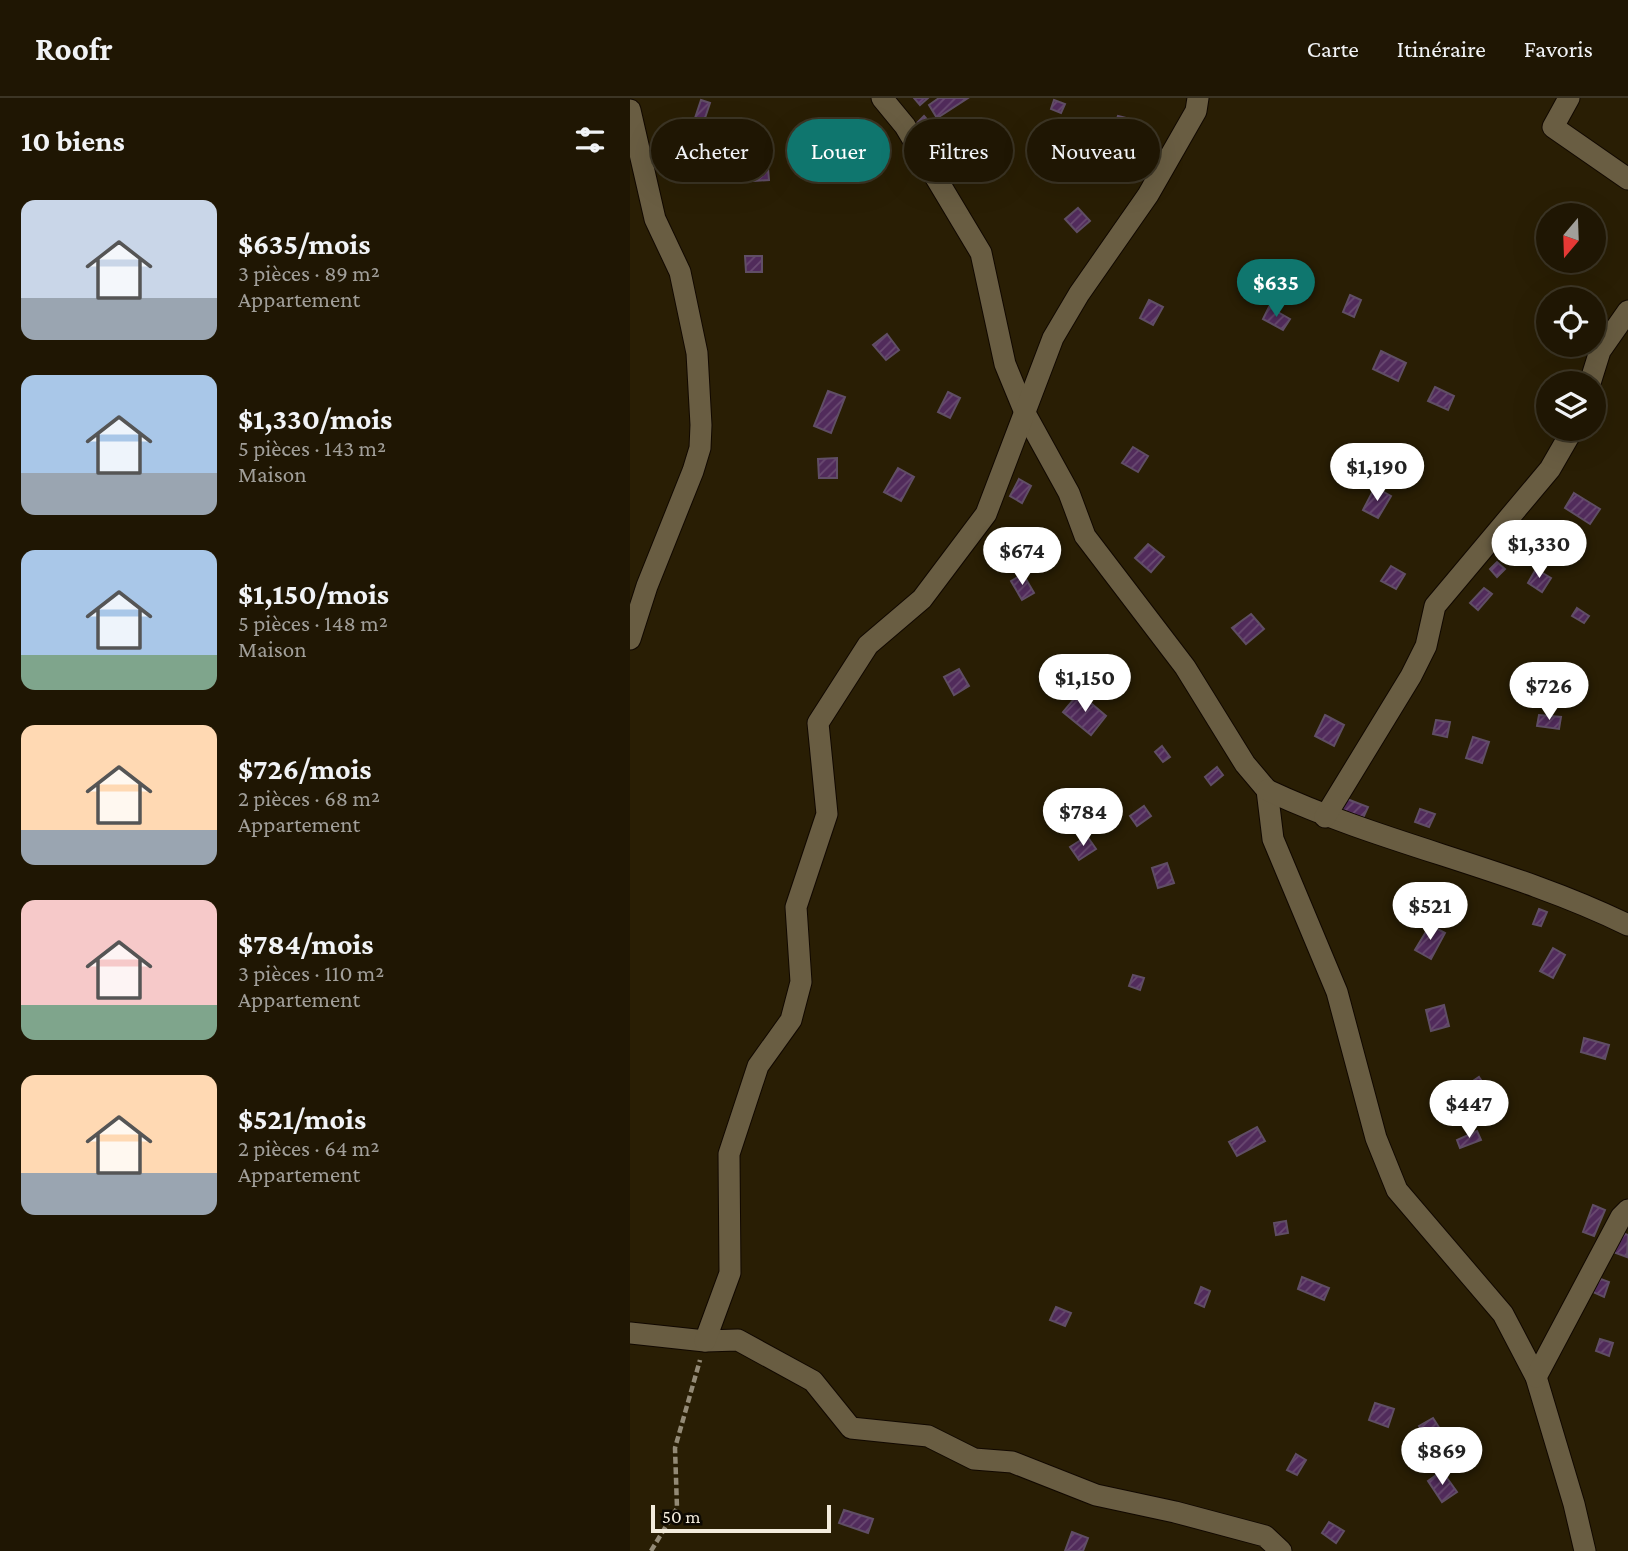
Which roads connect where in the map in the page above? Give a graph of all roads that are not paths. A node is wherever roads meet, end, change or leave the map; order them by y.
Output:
1 (882, 98) edge
2 (1198, 98) edge
3 (1569, 98) edge
4 (630, 110) edge
5 (1628, 179) edge
6 (1628, 311) edge
7 (1594, 371) edge
8 (1026, 415) junction
9 (1566, 441) edge
10 (630, 639) edge
11 (1267, 790) junction
12 (1325, 817) junction
13 (1628, 925) edge
14 (1628, 1210) edge
15 (630, 1333) edge
16 (705, 1341) junction
17 (1536, 1377) junction
18 (1281, 1551) edge
19 (1585, 1551) edge

1 - 8 street
2 - 8 street
3 - 5 street
4 - 10 street
6 - 7 street
8 - 11 street
8 - 16 street
9 - 12 street
11 - 12 street
11 - 17 street
12 - 13 street
14 - 17 street
15 - 16 street
16 - 18 street
17 - 19 street

